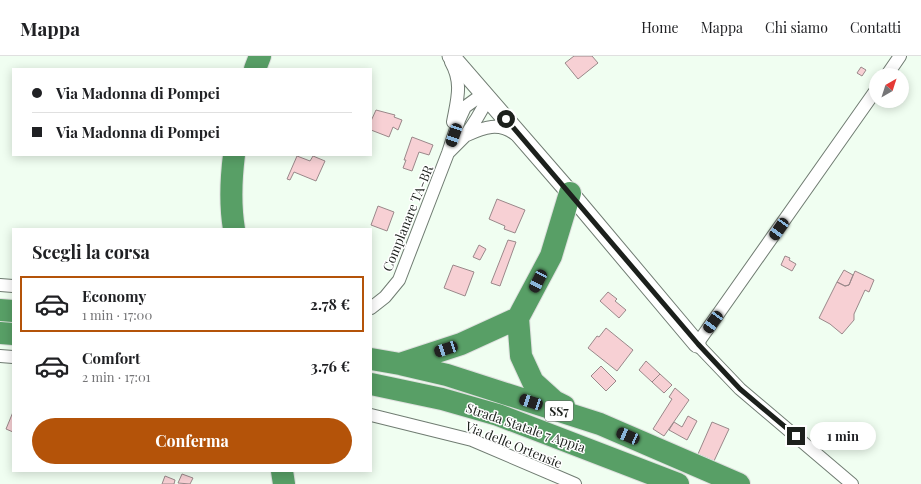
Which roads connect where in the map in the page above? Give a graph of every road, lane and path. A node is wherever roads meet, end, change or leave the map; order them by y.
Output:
1 (260, 56) edge
2 (449, 56) edge
3 (900, 56) edge
4 (255, 68) edge
5 (892, 68) edge
6 (488, 99) junction
7 (869, 100) edge
8 (466, 135) junction
9 (524, 140) junction
10 (448, 153) junction
11 (234, 156) edge
12 (570, 193) junction
13 (234, 224) edge
14 (0, 285) edge
15 (12, 286) edge
16 (372, 307) edge
17 (0, 310) edge
18 (12, 311) edge
19 (518, 318) junction
20 (0, 333) edge
21 (12, 334) edge
22 (698, 344) junction
23 (0, 356) edge
24 (12, 357) edge
25 (372, 359) edge
26 (400, 364) junction
27 (372, 384) edge
28 (372, 415) edge
29 (600, 424) junction
30 (558, 437) junction
31 (282, 472) edge
32 (284, 484) edge
33 (575, 484) edge
34 (658, 484) edge
35 (678, 484) edge
36 (739, 484) edge
37 (852, 484) edge

1 - 4 highway
2 - 6 street
2 - 10 street
3 - 5 street
6 - 8 street
6 - 9 street
6 - 10 street
7 - 22 street
8 - 9 street
8 - 10 street
9 - 12 street
10 - 16 street, Complanare TA-BR
11 - 13 highway
12 - 19 highway
12 - 22 street
14 - 15 street
17 - 18 highway
19 - 26 highway
19 - 29 highway
20 - 21 highway
22 - 37 street
23 - 24 street
25 - 26 highway, Strada Statale 7 Appia / SS7
26 - 29 highway, Strada Statale 7 Appia / SS7
27 - 30 highway, Strada Statale 7 Appia / SS7
28 - 33 street, Via delle Ortensie
29 - 36 highway, Strada Statale 7 Appia / SS7
30 - 34 highway
30 - 35 highway, Strada Statale 7 Appia / SS7
31 - 32 highway

